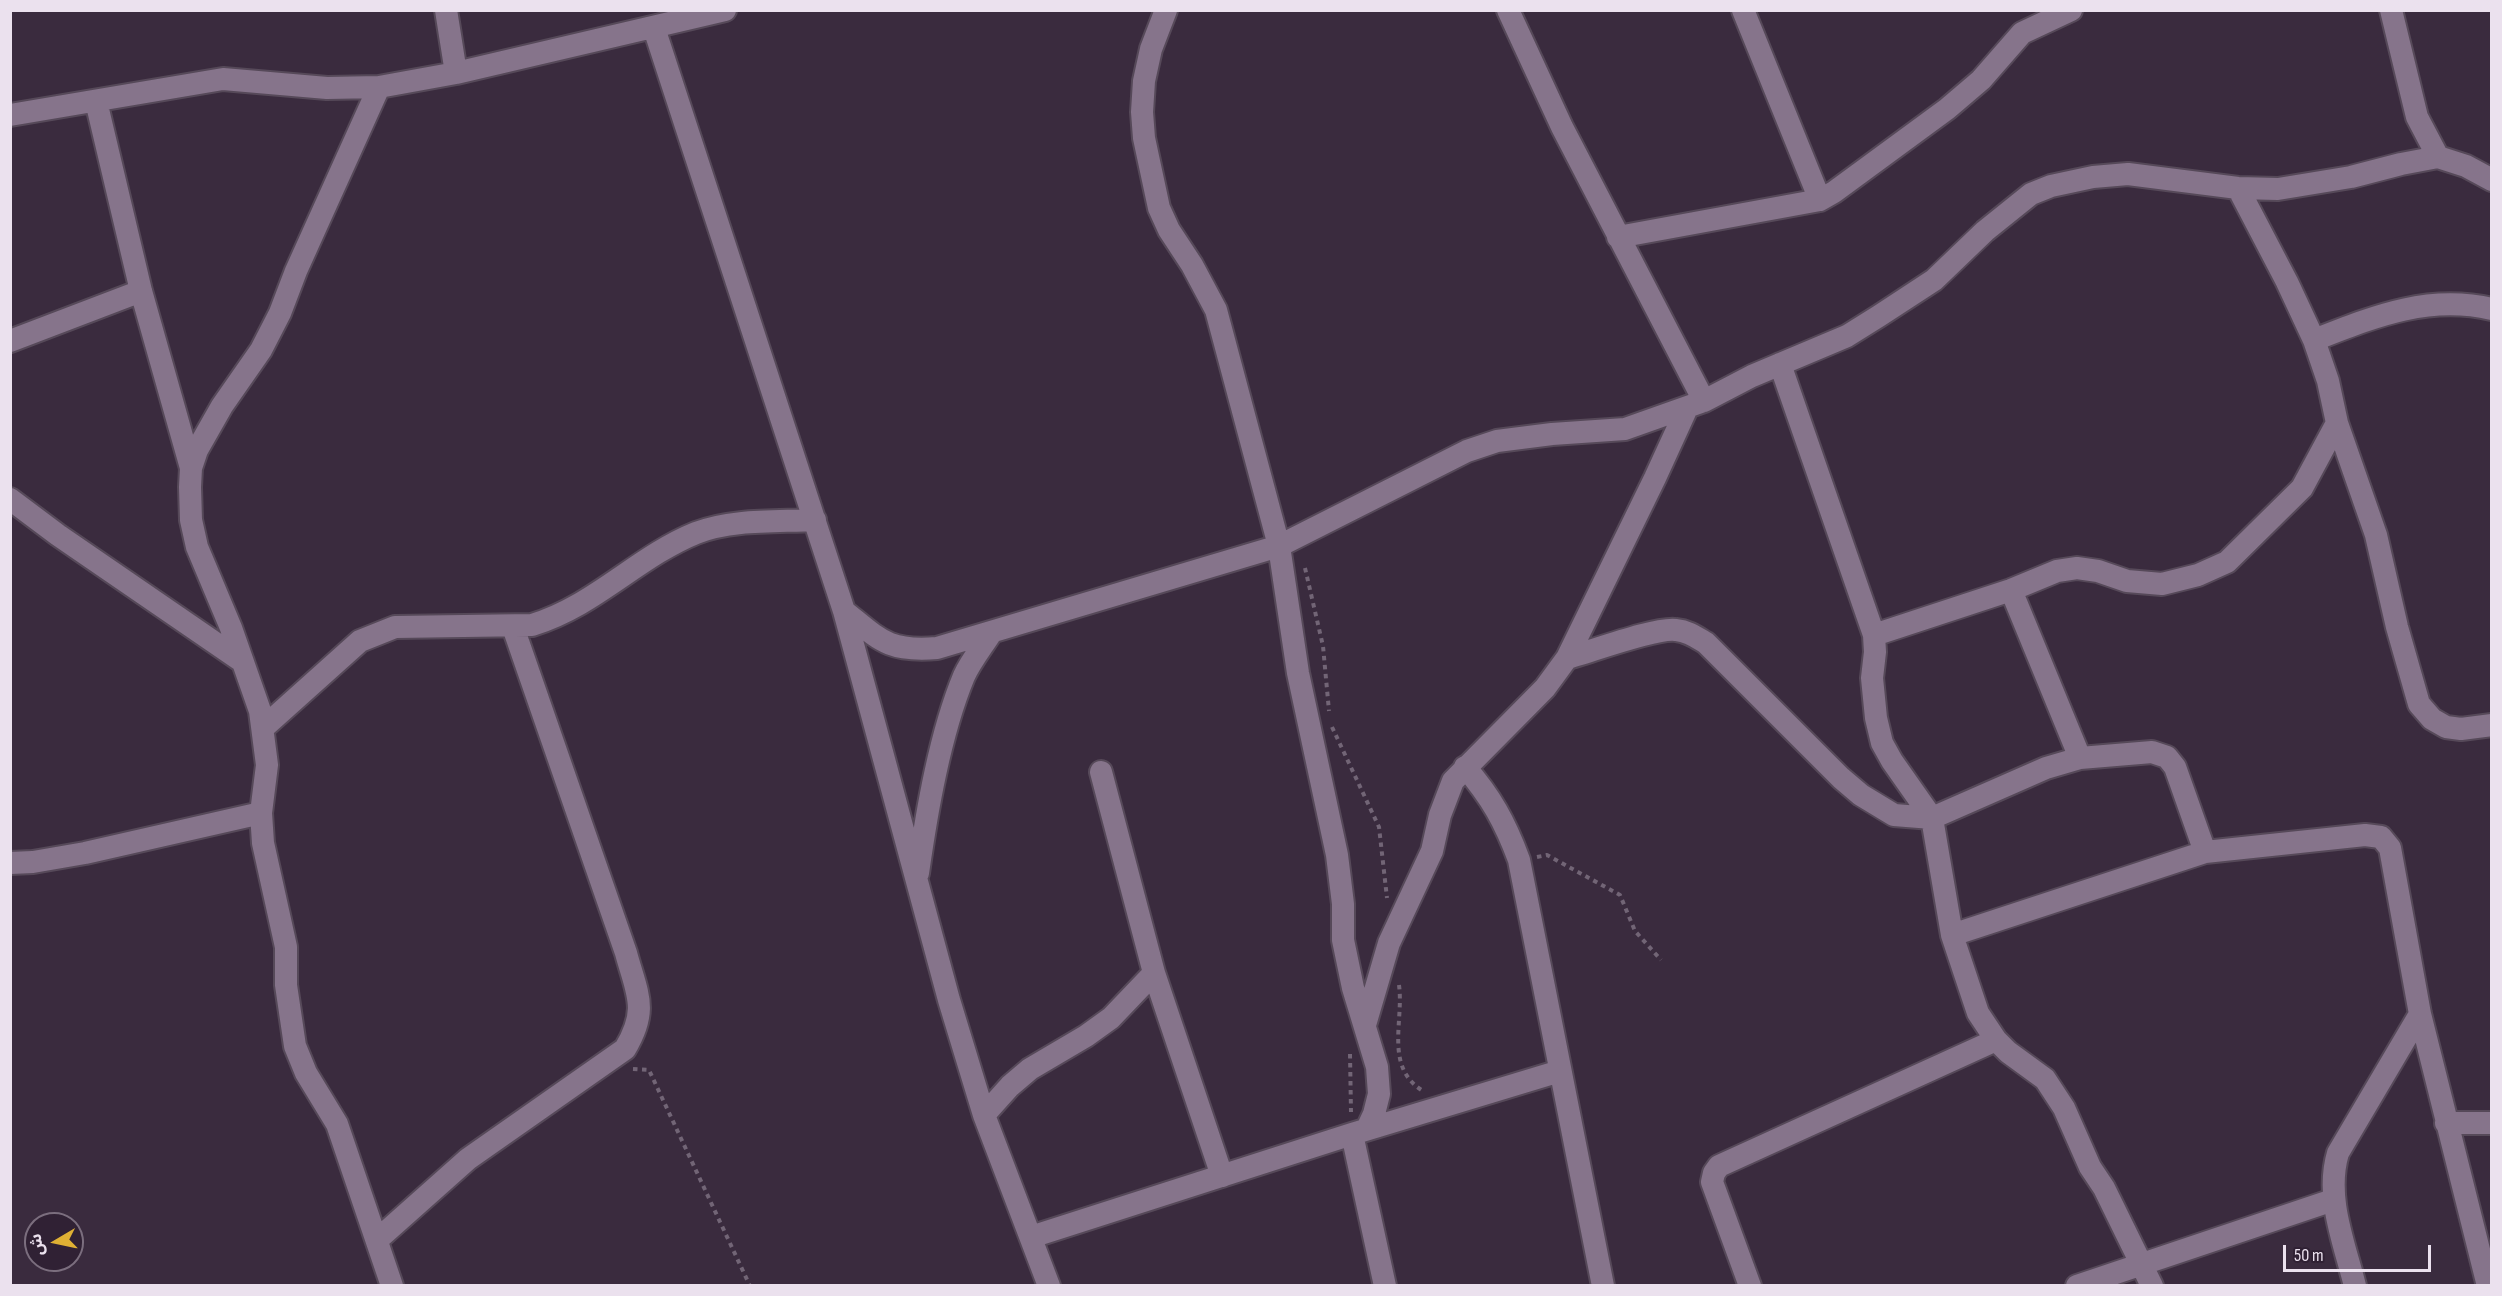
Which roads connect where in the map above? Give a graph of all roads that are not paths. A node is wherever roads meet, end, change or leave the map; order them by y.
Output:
1 (446, 10) edge
2 (725, 10) edge
3 (1166, 10) edge
4 (1508, 10) edge
5 (1743, 10) edge
6 (2072, 10) edge
7 (2391, 10) edge
8 (654, 28) junction
9 (456, 73) junction
10 (379, 87) junction
11 (96, 100) junction
12 (10, 116) edge
13 (2438, 157) junction
14 (2492, 180) edge
15 (2238, 188) junction
16 (1820, 200) junction
17 (1618, 237) junction
18 (141, 291) junction
19 (2492, 309) edge
20 (2314, 340) junction
21 (10, 341) edge
22 (1780, 364) junction
23 (1695, 405) junction
24 (2337, 423) junction
25 (191, 468) junction
26 (10, 499) edge
27 (815, 520) junction
28 (1279, 546) junction
29 (2011, 590) junction
30 (844, 611) junction
31 (513, 627) junction
32 (991, 633) junction
33 (1874, 635) junction
34 (1567, 658) junction
35 (243, 662) junction
36 (2492, 725) edge
37 (263, 728) junction
38 (2080, 758) junction
39 (1465, 767) junction
40 (1101, 772) dead end
41 (261, 813) junction
42 (1932, 818) junction
43 (2205, 852) junction
44 (10, 863) edge
45 (917, 884) junction
46 (1952, 935) junction
47 (1154, 973) junction
48 (2420, 1014) junction
49 (1365, 1025) junction
50 (1996, 1040) junction
51 (1560, 1071) junction
52 (984, 1115) junction
53 (2446, 1123) junction
54 (2492, 1123) edge
55 (1359, 1132) junction
56 (1222, 1176) junction
57 (2333, 1200) junction
58 (1030, 1237) junction
59 (376, 1239) junction
60 (2142, 1264) junction
61 (392, 1286) edge
62 (1049, 1286) edge
63 (1384, 1286) edge
64 (1603, 1286) edge
65 (1749, 1286) edge
66 (2077, 1286) edge
67 (2152, 1286) edge
68 (2355, 1286) edge
69 (2488, 1286) edge

1 - 9 street
2 - 8 street
3 - 28 street
4 - 17 street
5 - 16 street
6 - 16 street
7 - 13 street
8 - 9 street
8 - 27 street
9 - 10 street
10 - 11 street
10 - 25 street
11 - 12 street
11 - 18 street
13 - 14 street
13 - 15 street
15 - 20 street
15 - 22 street
16 - 17 street
17 - 23 street
18 - 21 street
18 - 25 street
19 - 20 street
20 - 24 street
22 - 23 street
22 - 33 street
23 - 28 street
23 - 34 street
24 - 29 street
24 - 36 street
25 - 35 street
26 - 35 street
27 - 30 street
27 - 31 street
28 - 32 street
28 - 49 street
29 - 33 street
29 - 38 street
30 - 32 street
30 - 45 street
31 - 37 street
31 - 59 street
32 - 45 street
33 - 42 street
34 - 39 street
34 - 42 street
35 - 37 street
37 - 41 street
38 - 42 street
38 - 43 street
39 - 49 street
39 - 51 street
40 - 47 street
41 - 44 street
41 - 59 street
42 - 46 street
43 - 46 street
43 - 48 street
45 - 52 street
46 - 50 street
47 - 52 street
47 - 56 street
48 - 53 street
48 - 57 street
49 - 55 street
50 - 60 street
50 - 65 street
51 - 55 street
51 - 64 street
52 - 58 street
53 - 54 street
53 - 69 street
55 - 56 street
55 - 63 street
56 - 58 street
57 - 60 street
57 - 68 street
58 - 62 street
59 - 61 street
60 - 66 street
60 - 67 street

